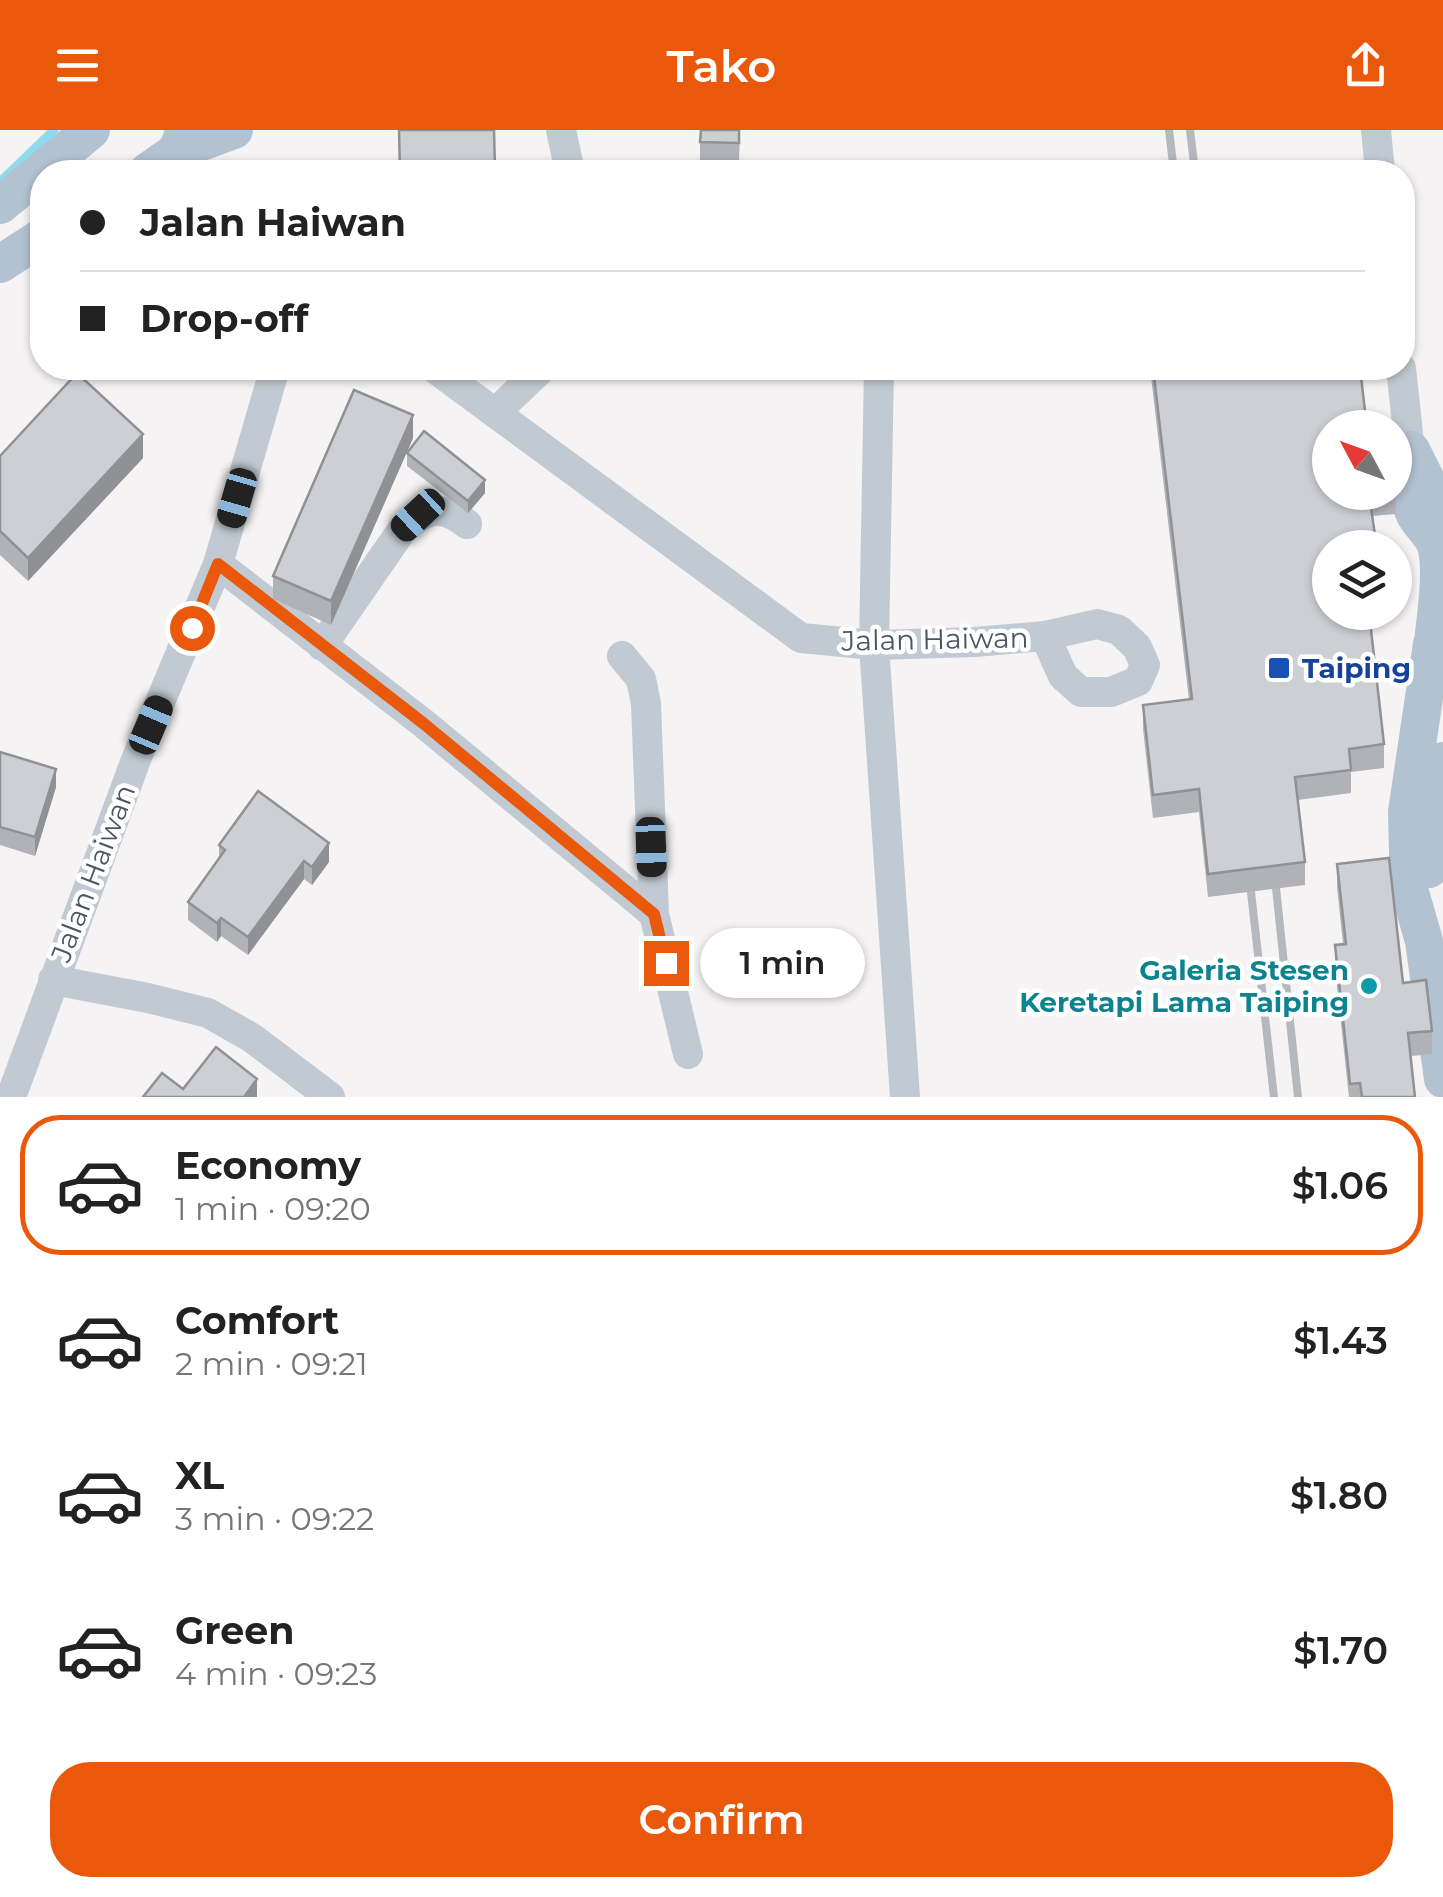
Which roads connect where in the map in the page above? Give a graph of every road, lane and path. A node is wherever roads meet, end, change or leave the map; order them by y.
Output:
1 (90, 130) edge
2 (234, 130) edge
3 (561, 130) edge
4 (1376, 130) edge
5 (177, 156) edge
6 (54, 160) edge
7 (567, 160) edge
8 (1379, 160) edge
9 (30, 180) edge
10 (0, 205) edge
11 (30, 245) edge
12 (0, 264) edge
13 (271, 380) edge
14 (450, 380) edge
15 (529, 380) edge
16 (878, 380) edge
17 (1402, 380) edge
18 (1406, 410) edge
19 (495, 413) junction
20 (1412, 454) edge
21 (1428, 499) edge
22 (467, 524) dead end
23 (1443, 525) edge
24 (218, 564) junction
25 (1438, 631) edge
26 (1045, 636) dead end
27 (874, 645) junction
28 (322, 646) junction
29 (622, 656) dead end
30 (1443, 761) edge
31 (654, 914) junction
32 (1424, 941) junction
33 (53, 980) junction
34 (688, 1054) dead end
35 (1443, 1079) edge
36 (11, 1097) edge
37 (330, 1097) edge
38 (904, 1097) edge

1 - 6 main road
2 - 5 main road
3 - 7 street
4 - 8 street
9 - 10 main road
11 - 12 main road
13 - 24 street, Jalan Haiwan
14 - 19 street, Jalan Haiwan
15 - 19 street
16 - 27 street
17 - 18 street
19 - 27 street, Jalan Haiwan
20 - 21 main road
21 - 23 street
21 - 25 main road
22 - 28 street
24 - 28 street
24 - 33 street, Jalan Haiwan
25 - 32 main road
26 - 27 street, Jalan Haiwan
27 - 38 street
28 - 31 street
29 - 31 street
30 - 32 main road
31 - 34 street
32 - 35 main road
33 - 36 street, Jalan Haiwan
33 - 37 street

